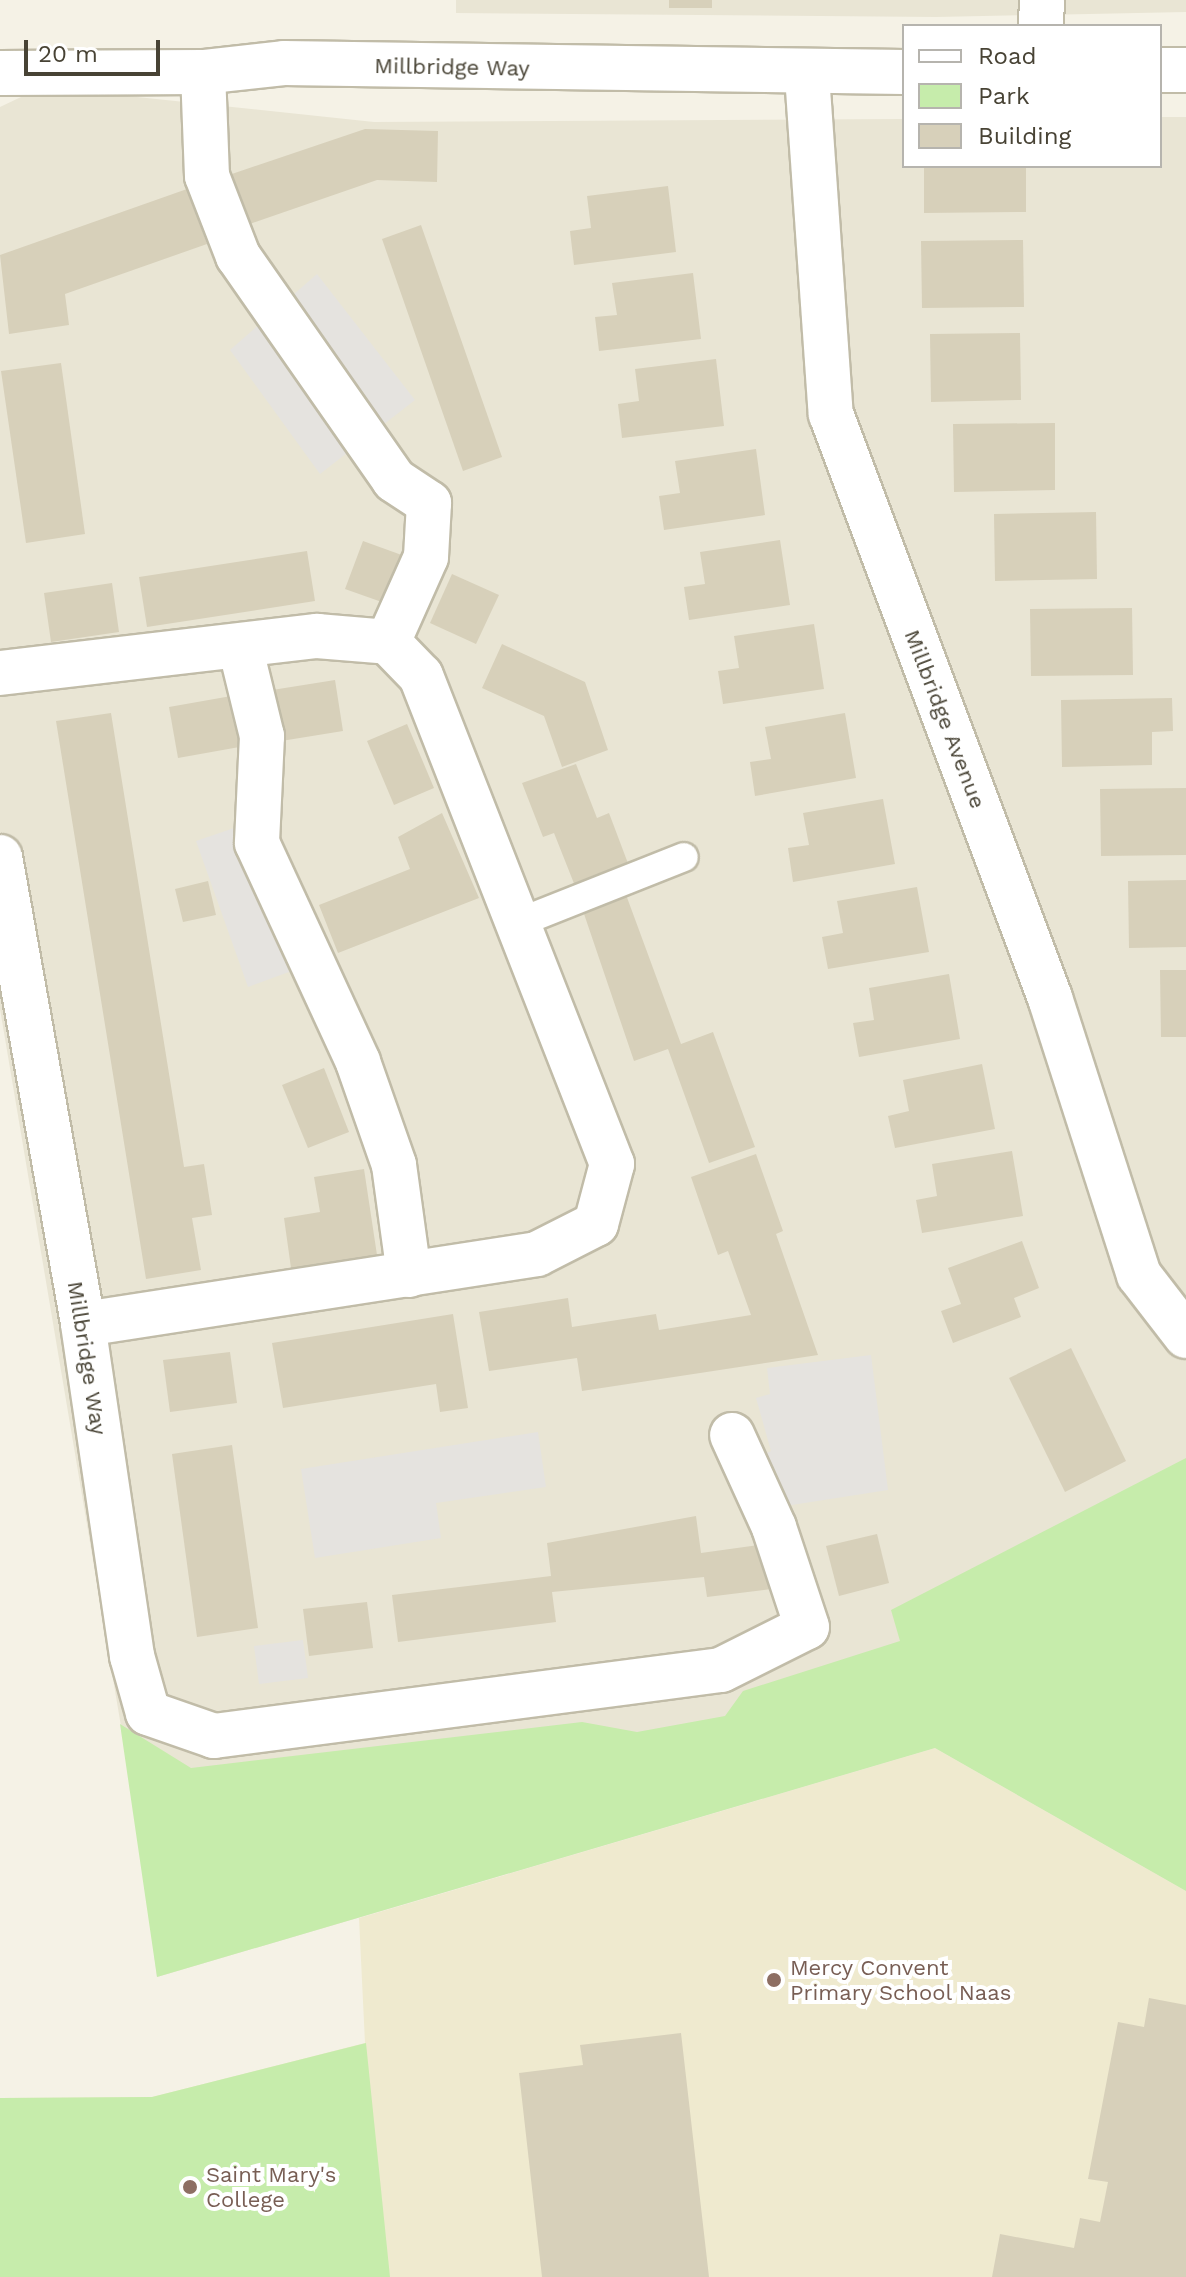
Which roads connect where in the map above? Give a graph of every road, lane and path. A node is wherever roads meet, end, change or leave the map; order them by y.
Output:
1 (1042, 0) edge
2 (1041, 24) edge
3 (1162, 70) edge
4 (1186, 70) edge
5 (203, 72) junction
6 (902, 72) edge
7 (0, 73) edge
8 (807, 75) junction
9 (388, 642) junction
10 (240, 646) junction
11 (0, 673) edge
12 (0, 857) edge
13 (684, 857) dead end
14 (520, 922) junction
15 (409, 1275) junction
16 (83, 1324) junction
17 (1186, 1336) edge
18 (732, 1435) dead end

1 - 2 street
3 - 4 street
5 - 7 street, Millbridge Way
5 - 8 street, Millbridge Way
5 - 9 street
6 - 8 street, Millbridge Way
8 - 17 street, Millbridge Avenue
9 - 10 street
9 - 14 street
10 - 11 street
10 - 15 street
12 - 16 street, Millbridge Way
13 - 14 lane
14 - 15 street
15 - 16 street
16 - 18 street, Millbridge Way

